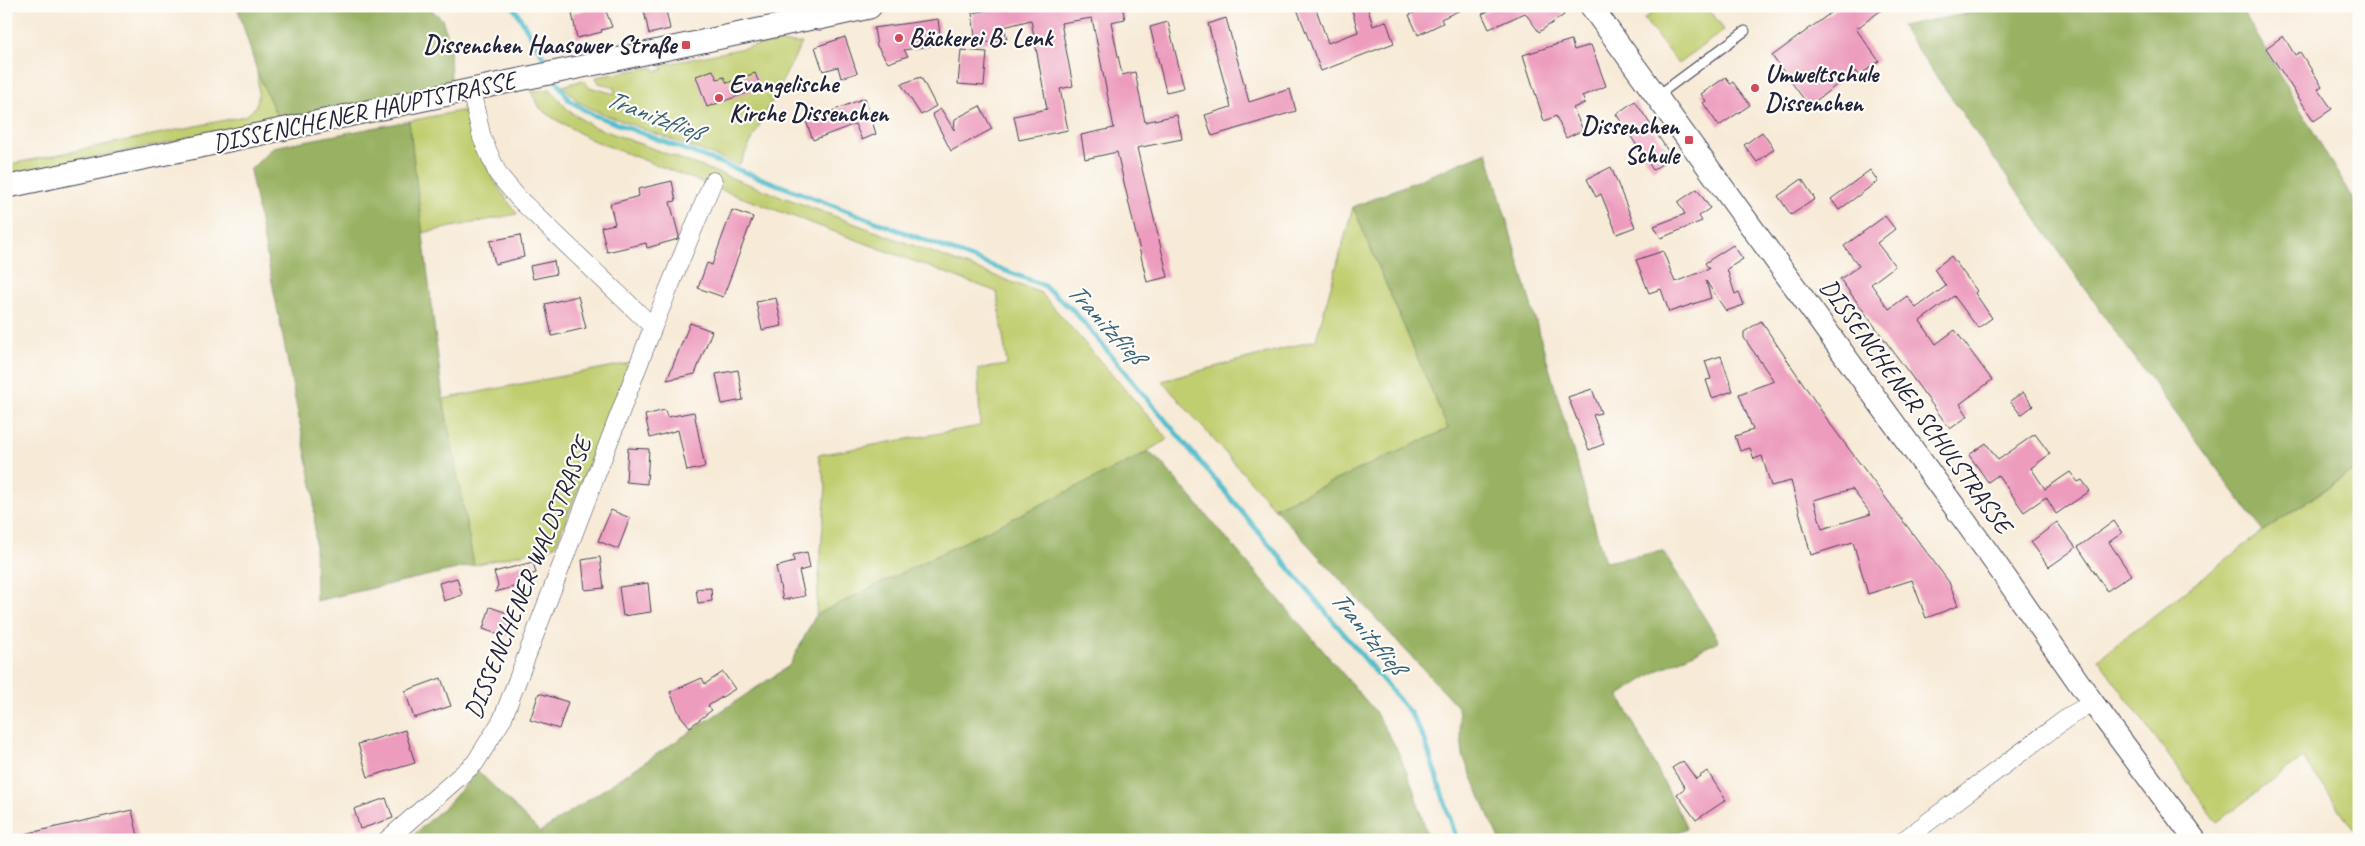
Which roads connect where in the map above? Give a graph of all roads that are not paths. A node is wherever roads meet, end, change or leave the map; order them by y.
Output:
1 (869, 6) edge
2 (1591, 6) edge
3 (816, 12) edge
4 (1745, 31) dead end
5 (471, 90) junction
6 (1657, 96) junction
7 (713, 180) dead end
8 (6, 187) edge
9 (653, 327) junction
10 (2093, 703) junction
11 (387, 840) edge
12 (1904, 840) edge
13 (2195, 840) edge

1 - 3 main road, DISSENCHENER HAUPTSTRASSE
2 - 6 street, DISSENCHENER SCHULSTRASSE
3 - 5 street, DISSENCHENER HAUPTSTRASSE
4 - 6 lane
5 - 8 street, DISSENCHENER HAUPTSTRASSE
5 - 9 street
6 - 10 street, DISSENCHENER SCHULSTRASSE
7 - 9 street, DISSENCHENER WALDSTRASSE
9 - 11 street, DISSENCHENER WALDSTRASSE
10 - 12 street
10 - 13 street, DISSENCHENER SCHULSTRASSE

